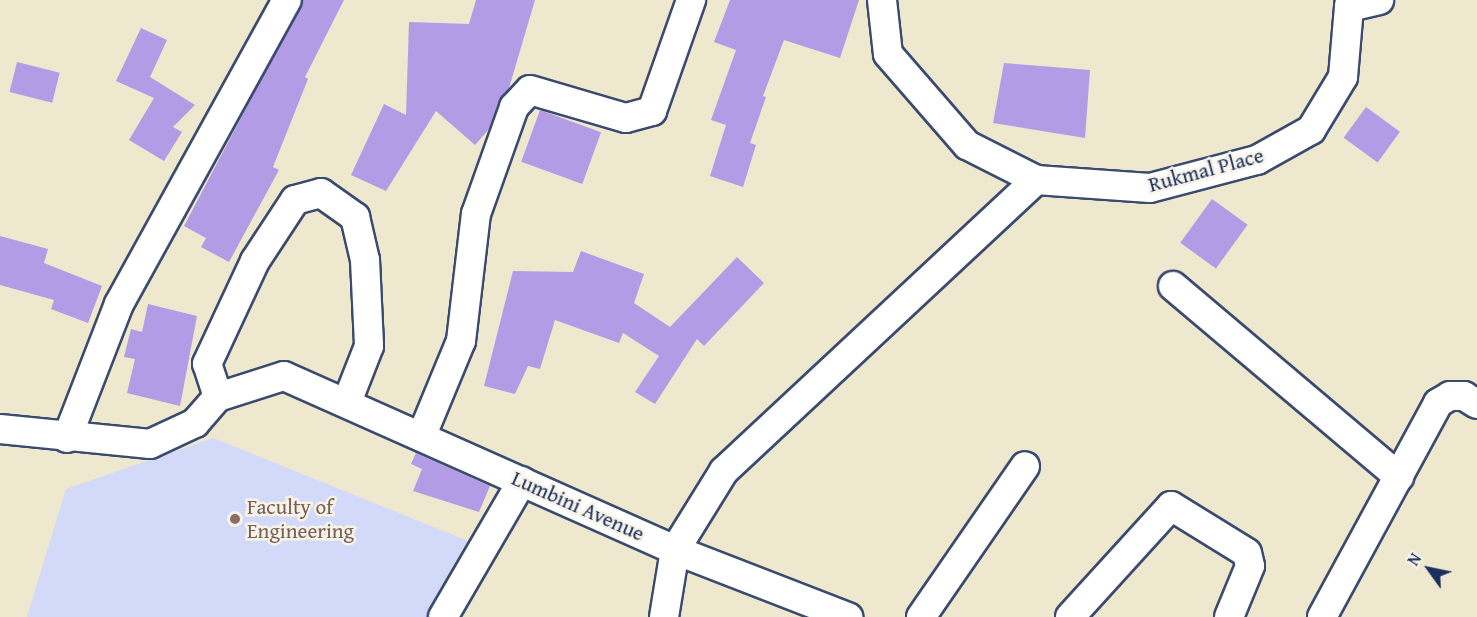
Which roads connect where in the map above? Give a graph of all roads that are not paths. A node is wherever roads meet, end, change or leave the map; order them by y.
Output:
1 (287, 0) edge
2 (691, 0) edge
3 (882, 0) edge
4 (1379, 0) edge
5 (1349, 4) edge
6 (1036, 180) junction
7 (1173, 286) dead end
8 (218, 398) junction
9 (347, 402) junction
10 (1477, 404) edge
11 (0, 429) edge
12 (423, 435) junction
13 (67, 438) junction
14 (1025, 466) dead end
15 (1399, 477) junction
16 (522, 481) junction
17 (675, 550) junction
18 (443, 617) edge
19 (664, 617) edge
20 (848, 617) edge
21 (921, 617) edge
22 (1070, 617) edge
23 (1228, 617) edge
24 (1322, 617) edge

1 - 13 street
2 - 12 street
3 - 6 street, Rukmal Place
4 - 5 street
5 - 6 street, Rukmal Place
6 - 17 street
7 - 15 street
8 - 9 street, Lumbini Avenue
8 - 9 street
8 - 13 street, Lumbini Avenue
9 - 12 street, Lumbini Avenue
10 - 15 street
11 - 13 street, Lumbini Avenue
12 - 16 street, Lumbini Avenue
14 - 21 street
15 - 24 street
16 - 17 street, Lumbini Avenue
16 - 18 street
17 - 19 street
17 - 20 street, Lumbini Avenue
22 - 23 street

